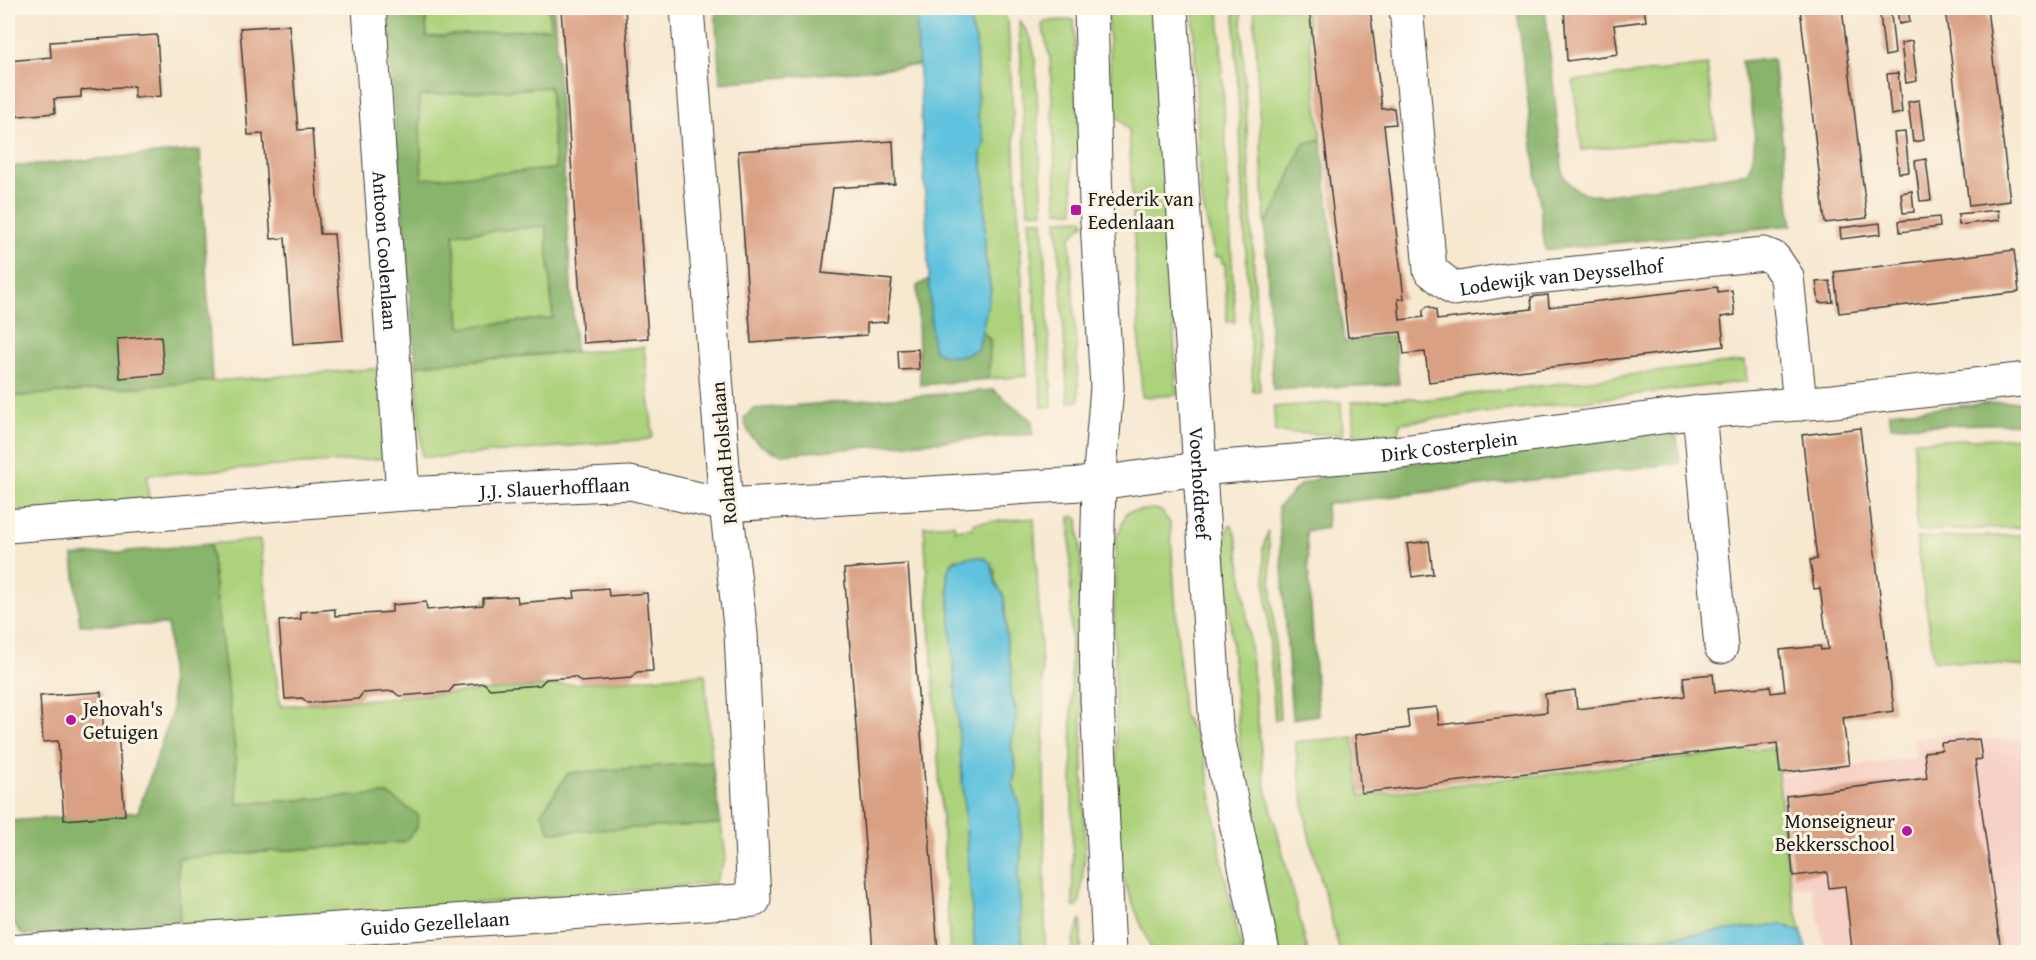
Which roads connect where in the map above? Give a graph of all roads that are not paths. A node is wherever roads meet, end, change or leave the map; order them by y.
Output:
1 (369, 8) edge
2 (687, 8) edge
3 (1091, 8) edge
4 (1171, 8) edge
5 (1406, 8) edge
6 (2028, 379) edge
7 (1800, 404) junction
8 (1699, 412) junction
9 (1198, 469) junction
10 (1099, 483) junction
11 (403, 494) junction
12 (726, 505) junction
13 (8, 526) edge
14 (1721, 647) dead end
15 (754, 900) joint
16 (8, 952) edge
17 (1109, 952) edge
18 (1263, 952) edge

1 - 11 street, Antoon Coolenlaan
2 - 12 street, Roland Holstlaan
3 - 10 street
4 - 9 street, Voorhofdreef
5 - 7 street, Lodewijk van Deysselhof
6 - 7 street
7 - 8 street, Dirk Costerplein
8 - 9 street, Dirk Costerplein
8 - 14 street
9 - 10 street, Dirk Costerplein
9 - 18 street, Voorhofdreef
10 - 12 street, J.J. Slauerhofflaan
10 - 17 street
11 - 12 street, J.J. Slauerhofflaan
11 - 13 street, J.J. Slauerhofflaan
12 - 15 street, Roland Holstlaan
15 - 16 street, Guido Gezellelaan

